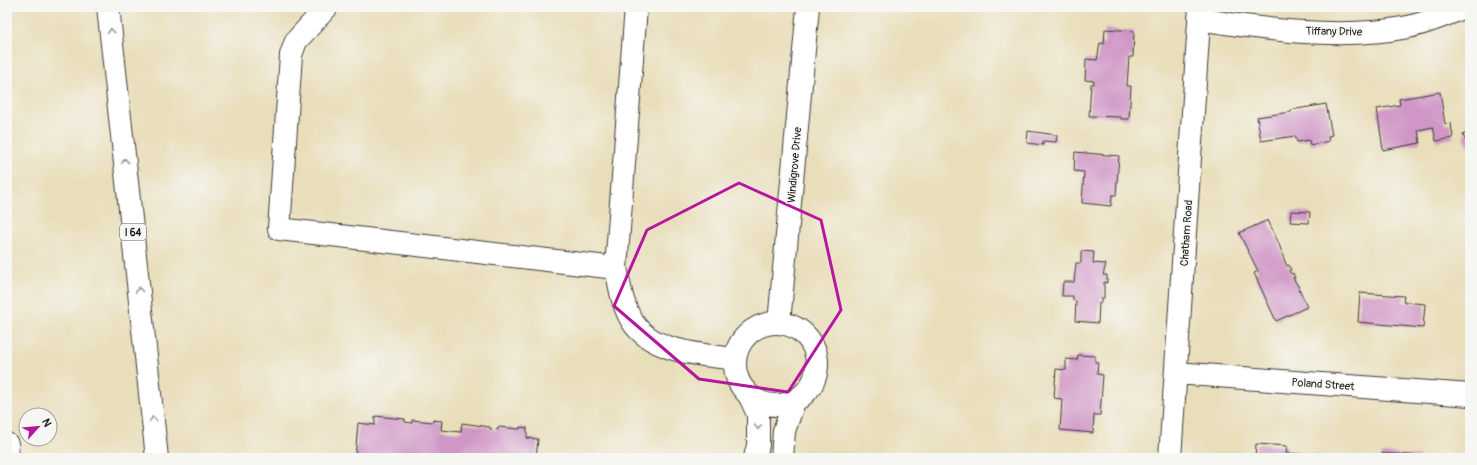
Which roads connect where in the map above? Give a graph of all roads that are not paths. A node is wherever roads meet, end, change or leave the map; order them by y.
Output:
1 (108, 7) edge
2 (327, 7) edge
3 (636, 7) edge
4 (808, 7) edge
5 (1465, 7) edge
6 (1200, 13) edge
7 (616, 268) junction
8 (779, 323) junction
9 (734, 359) junction
10 (1176, 373) junction
11 (1470, 395) edge
12 (750, 397) junction
13 (794, 402) junction
14 (7, 444) edge
15 (8, 458) edge
16 (157, 458) edge
17 (755, 458) edge
18 (782, 458) edge
19 (1170, 458) edge

16 -> 1 main road, I 64
2 - 7 main road
3 - 7 main road
4 - 8 main road, Windigrove Drive
5 - 6 main road, Tiffany Drive
6 - 10 main road, Chatham Road
7 - 9 main road
8 - 9 main road
8 - 13 main road
9 - 12 main road
10 - 11 main road, Poland Street
10 - 19 main road, Chatham Road
12 - 13 main road
12 -> 17 main road
13 - 18 main road
14 - 15 main road

